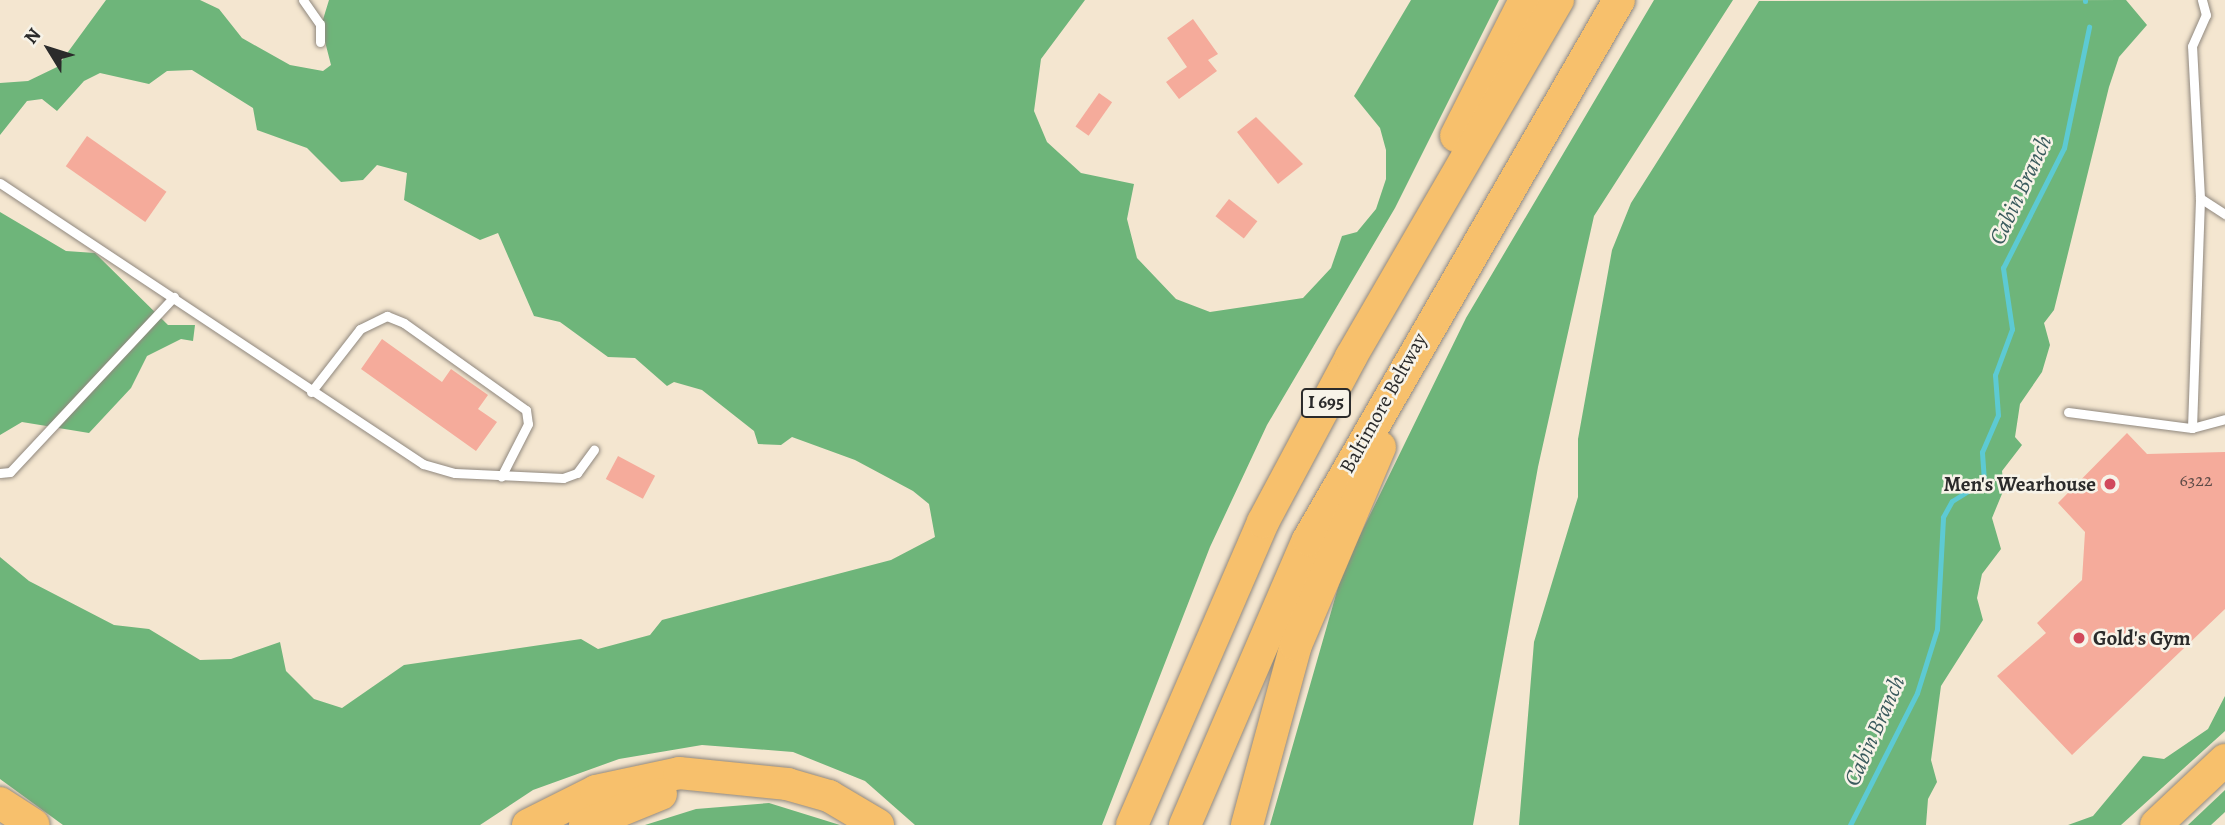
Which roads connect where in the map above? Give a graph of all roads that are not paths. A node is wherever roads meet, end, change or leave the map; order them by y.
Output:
1 (303, 0) edge
2 (1525, 0) edge
3 (1559, 0) edge
4 (1619, 0) edge
5 (2205, 1) edge
6 (320, 42) dead end
7 (0, 183) edge
8 (2200, 198) junction
9 (2225, 214) edge
10 (1465, 258) junction
11 (174, 297) junction
12 (1351, 356) junction
13 (311, 392) junction
14 (2068, 412) dead end
15 (2225, 419) edge
16 (2192, 428) junction
17 (594, 450) dead end
18 (0, 472) edge
19 (501, 477) junction
20 (2225, 760) edge
21 (756, 779) junction
22 (0, 803) edge
23 (34, 825) edge
24 (528, 825) edge
25 (585, 825) edge
26 (878, 825) edge
27 (1132, 825) edge
28 (1185, 825) edge
29 (1247, 825) edge
30 (2156, 825) edge

1 - 6 lane
2 - 12 highway
3 - 12 highway, I 695
4 - 10 highway, Baltimore Beltway / I 695
5 - 8 lane
7 - 11 lane
8 - 9 lane
8 - 16 lane
10 - 28 highway, Baltimore Beltway / I 695
10 - 29 highway
11 - 13 lane
11 - 18 lane
12 - 27 highway, I 695
13 - 19 lane
13 - 19 lane
14 - 16 lane
15 - 16 lane
17 - 19 lane
20 - 30 highway
21 - 24 highway
21 - 25 highway
21 - 26 highway
22 - 23 highway

